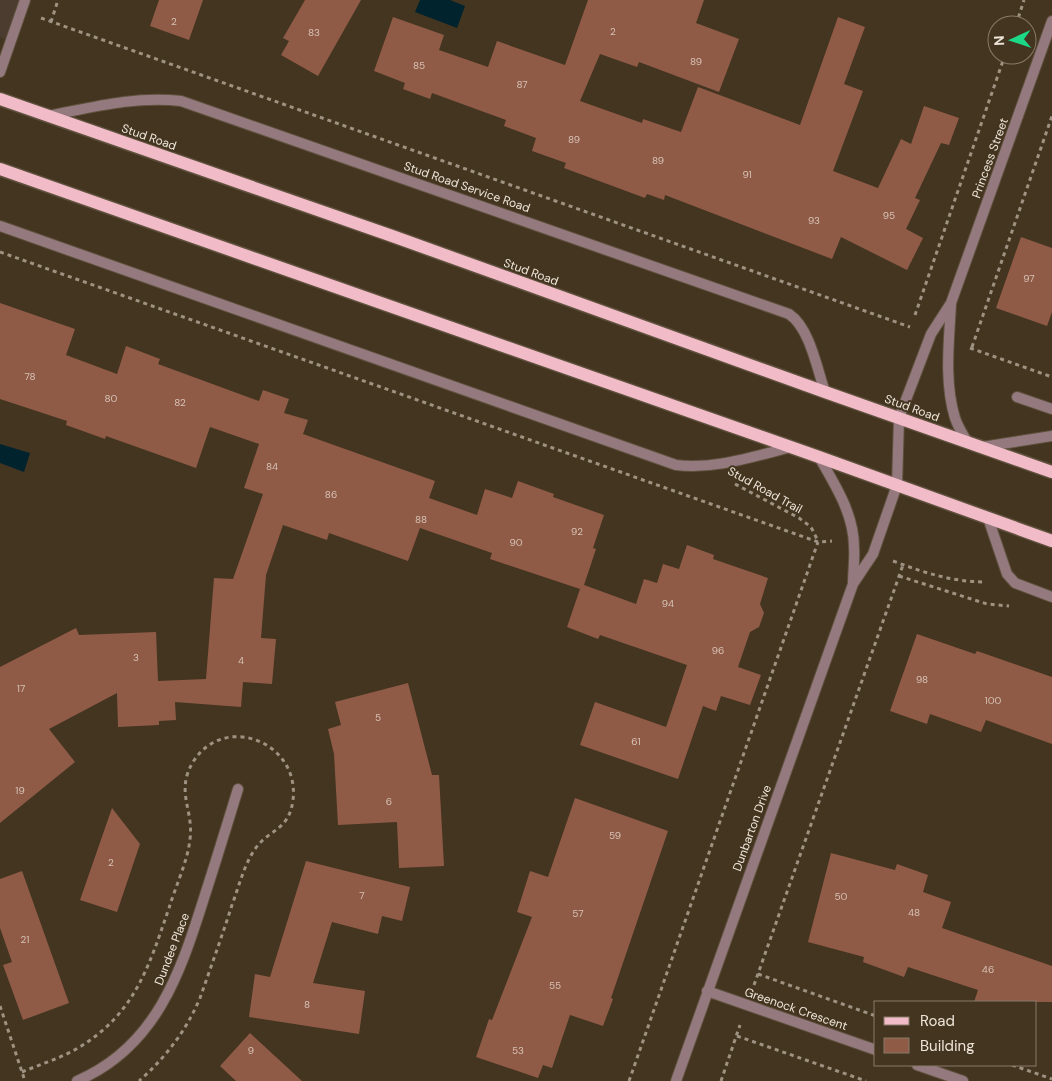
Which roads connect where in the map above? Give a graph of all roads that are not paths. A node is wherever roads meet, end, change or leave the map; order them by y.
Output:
1 (25, 0) edge
2 (1052, 21) edge
3 (0, 37) edge
4 (10, 41) junction
5 (0, 72) edge
6 (0, 99) edge
7 (48, 116) junction
8 (0, 169) edge
9 (0, 226) edge
10 (951, 304) junction
11 (824, 392) junction
12 (1017, 397) dead end
13 (1052, 409) edge
14 (899, 418) junction
15 (1052, 436) edge
16 (968, 443) junction
17 (792, 447) junction
18 (982, 447) junction
19 (819, 457) junction
20 (1052, 472) edge
21 (897, 485) junction
22 (988, 518) junction
23 (1052, 541) edge
24 (852, 584) junction
25 (1052, 598) edge
26 (238, 788) dead end
27 (707, 991) junction
28 (874, 1049) edge
29 (921, 1066) edge
30 (77, 1081) edge
31 (676, 1081) edge
32 (964, 1081) edge

1 - 4 street
2 - 10 street, Princess Street
3 - 4 street
4 - 5 street
6 - 7 main road, Stud Road
7 - 11 main road, Stud Road
7 - 11 street, Stud Road Service Road
8 - 17 main road
9 - 17 street
10 - 14 street, Princess Street
10 - 16 street, Princess Street
11 - 14 main road, Stud Road
12 - 13 street
14 - 16 main road, Stud Road
14 - 21 street, Dunbarton Drive
15 - 18 street
16 - 18 main road, Stud Road
17 - 19 main road
18 - 20 main road, Stud Road
19 - 21 main road
19 - 24 street, Dunbarton Drive
21 - 22 main road
21 - 24 street, Dunbarton Drive
22 - 23 main road
22 - 25 street
24 - 27 street, Dunbarton Drive
26 - 30 street, Dundee Place
27 - 28 street, Greenock Crescent
27 - 31 street, Dunbarton Drive
29 - 32 street

